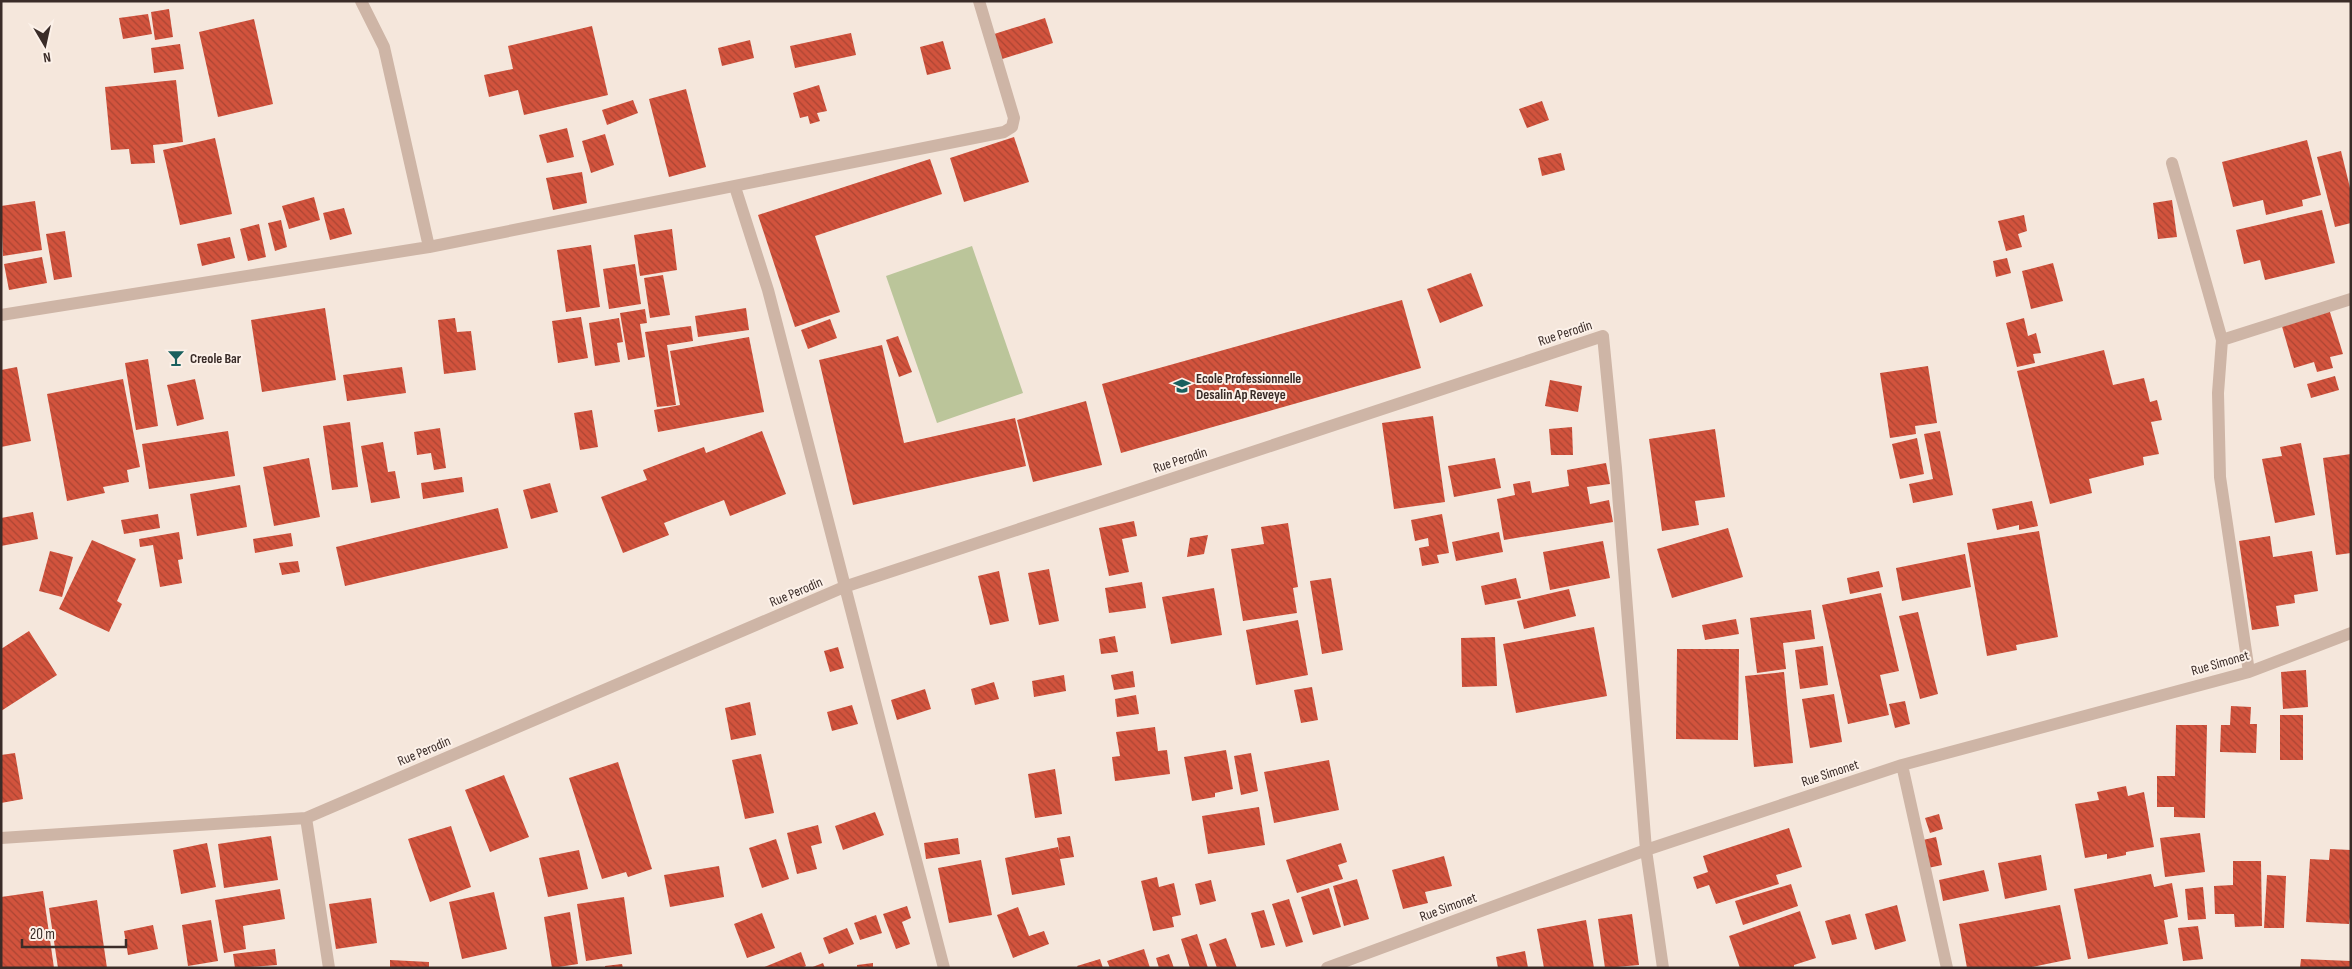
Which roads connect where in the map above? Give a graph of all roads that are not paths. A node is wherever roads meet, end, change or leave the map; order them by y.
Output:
1 (361, 1) edge
2 (979, 1) edge
3 (2172, 162) dead end
4 (734, 187) junction
5 (429, 246) junction
6 (2351, 299) edge
7 (1, 315) edge
8 (2222, 340) junction
9 (844, 587) junction
10 (2351, 633) edge
11 (2249, 672) junction
12 (1902, 765) junction
13 (306, 818) junction
14 (1, 838) edge
15 (1646, 850) junction
16 (329, 968) edge
17 (944, 968) edge
18 (1327, 968) edge
19 (1663, 968) edge
20 (1947, 968) edge

1 - 5 street
2 - 4 street
3 - 8 street
4 - 5 street
4 - 9 street
5 - 7 street
6 - 8 street
8 - 11 street
9 - 13 street, Rue Perodin
9 - 15 street, Rue Perodin
9 - 17 street
10 - 11 street, Rue Simonet
11 - 12 street, Rue Simonet
12 - 15 street, Rue Simonet
12 - 20 street
13 - 14 street, Rue Perodin
13 - 16 street
15 - 18 street, Rue Simonet
15 - 19 street

